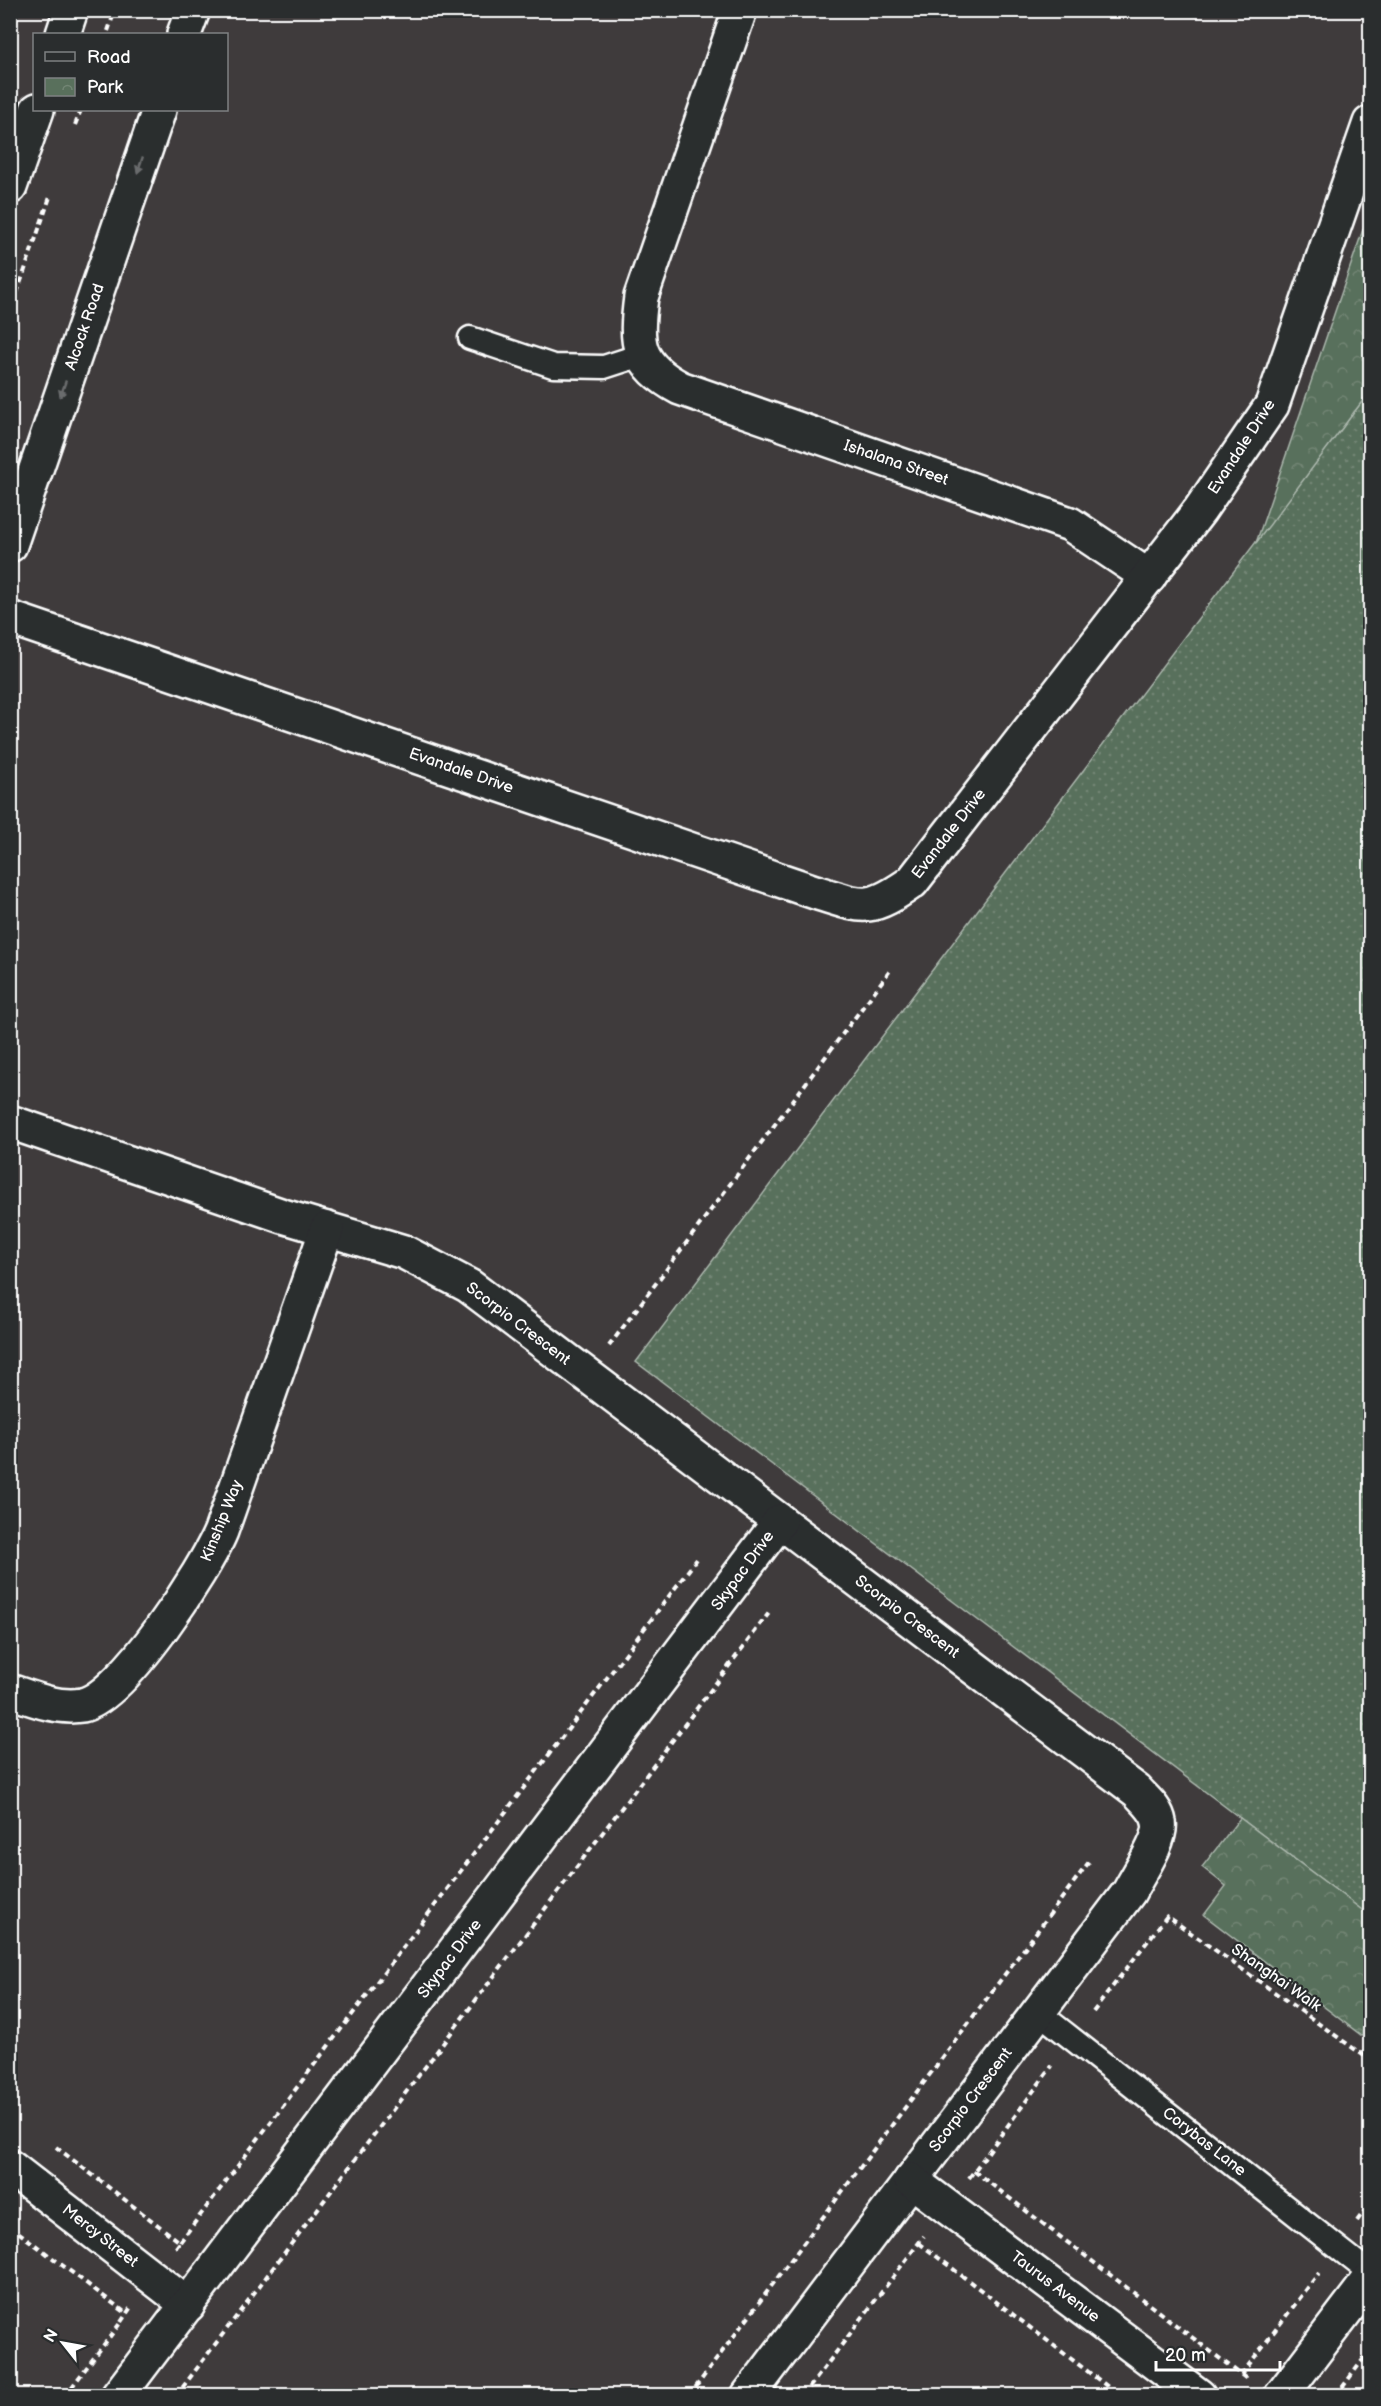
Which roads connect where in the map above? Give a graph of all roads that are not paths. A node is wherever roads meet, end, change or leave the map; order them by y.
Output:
1 (71, 10) edge
2 (193, 10) edge
3 (740, 10) edge
4 (63, 33) edge
5 (184, 33) edge
6 (37, 111) edge
7 (159, 111) edge
8 (1371, 123) edge
9 (10, 186) edge
10 (470, 338) dead end
11 (641, 355) junction
12 (10, 544) edge
13 (1149, 577) junction
14 (10, 618) edge
15 (10, 1122) edge
16 (327, 1229) junction
17 (780, 1521) junction
18 (10, 1691) edge
19 (1038, 2012) junction
20 (10, 2167) edge
21 (911, 2180) junction
22 (1371, 2273) edge
23 (1371, 2279) edge
24 (188, 2305) junction
25 (118, 2396) edge
26 (748, 2396) edge
27 (1199, 2396) edge
28 (1281, 2396) edge

1 - 4 street
2 - 5 street
3 - 11 street
6 - 9 street
7 -> 12 street, Alcock Road
8 - 13 street, Evandale Drive
10 - 11 lane
11 - 13 street, Ishalana Street
13 - 14 street, Evandale Drive
15 - 16 street, Scorpio Crescent
16 - 17 street, Scorpio Crescent
16 - 18 street, Kinship Way
17 - 19 street, Scorpio Crescent
17 - 24 street, Skypac Drive
19 - 21 street, Scorpio Crescent
19 - 22 lane, Corybas Lane
20 - 24 street, Mercy Street
21 - 26 street, Scorpio Crescent
21 - 27 street, Taurus Avenue
23 - 28 street
24 - 25 street, Skypac Drive

